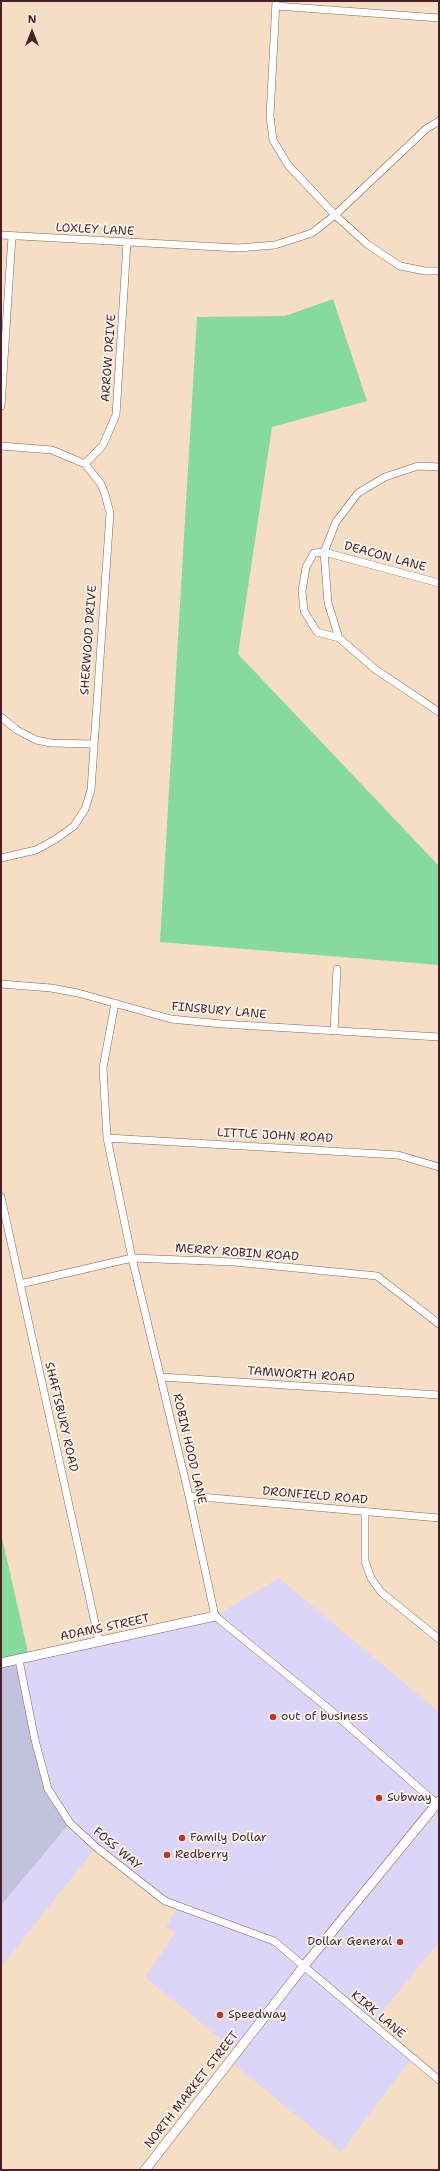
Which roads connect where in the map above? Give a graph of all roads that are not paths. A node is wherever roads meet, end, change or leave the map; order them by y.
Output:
1 (276, 4) edge
2 (439, 18) edge
3 (439, 121) edge
4 (335, 215) junction
5 (1, 235) edge
6 (12, 236) junction
7 (127, 243) junction
8 (439, 271) edge
9 (1, 406) edge
10 (1, 446) edge
11 (85, 464) junction
12 (439, 467) edge
13 (324, 552) junction
14 (439, 583) edge
15 (338, 638) junction
16 (439, 712) edge
17 (1, 717) edge
18 (93, 744) junction
19 (1, 858) edge
20 (337, 968) dead end
21 (1, 984) edge
22 (115, 1003) junction
23 (334, 1031) junction
24 (439, 1037) edge
25 (107, 1138) junction
26 (439, 1166) edge
27 (1, 1197) edge
28 (132, 1258) junction
29 (20, 1284) junction
30 (439, 1324) edge
31 (161, 1377) junction
32 (439, 1395) edge
33 (189, 1496) junction
34 (364, 1512) junction
35 (439, 1518) edge
36 (215, 1616) junction
37 (439, 1638) edge
38 (100, 1641) junction
39 (19, 1660) junction
40 (1, 1663) edge
41 (438, 1802) edge
42 (304, 1966) junction
43 (439, 2080) edge
44 (145, 2170) edge

1 - 2 street
1 - 4 street
3 - 4 street, LOXLEY LANE
4 - 7 street, LOXLEY LANE
4 - 8 street
5 - 6 street, LOXLEY LANE
6 - 7 street, LOXLEY LANE
6 - 9 street
7 - 11 street, ARROW DRIVE
10 - 11 street, SHERWOOD DRIVE
11 - 18 street, SHERWOOD DRIVE
12 - 13 street
13 - 14 street, DEACON LANE
13 - 15 street
13 - 15 street
15 - 16 street
17 - 18 street
18 - 19 street, SHERWOOD DRIVE
20 - 23 street
21 - 22 street, FINSBURY LANE
22 - 23 street, FINSBURY LANE
22 - 25 street, ROBIN HOOD LANE
23 - 24 street, FINSBURY LANE
25 - 26 street, LITTLE JOHN ROAD
25 - 28 street, ROBIN HOOD LANE
27 - 29 street, SHAFTSBURY ROAD
28 - 29 street, MERRY ROBIN ROAD
28 - 30 street, MERRY ROBIN ROAD
28 - 31 street, ROBIN HOOD LANE
29 - 38 street, SHAFTSBURY ROAD
31 - 32 street, TAMWORTH ROAD
31 - 33 street, ROBIN HOOD LANE
33 - 34 street, DRONFIELD ROAD
33 - 36 street, ROBIN HOOD LANE
34 - 35 street, DRONFIELD ROAD
34 - 37 street
36 - 38 street, ADAMS STREET
36 - 41 street
38 - 39 street, ADAMS STREET
39 - 40 street, ADAMS STREET
39 - 42 street, FOSS WAY
41 - 42 street, NORTH MARKET STREET
42 - 43 street, KIRK LANE
42 - 44 street, NORTH MARKET STREET

